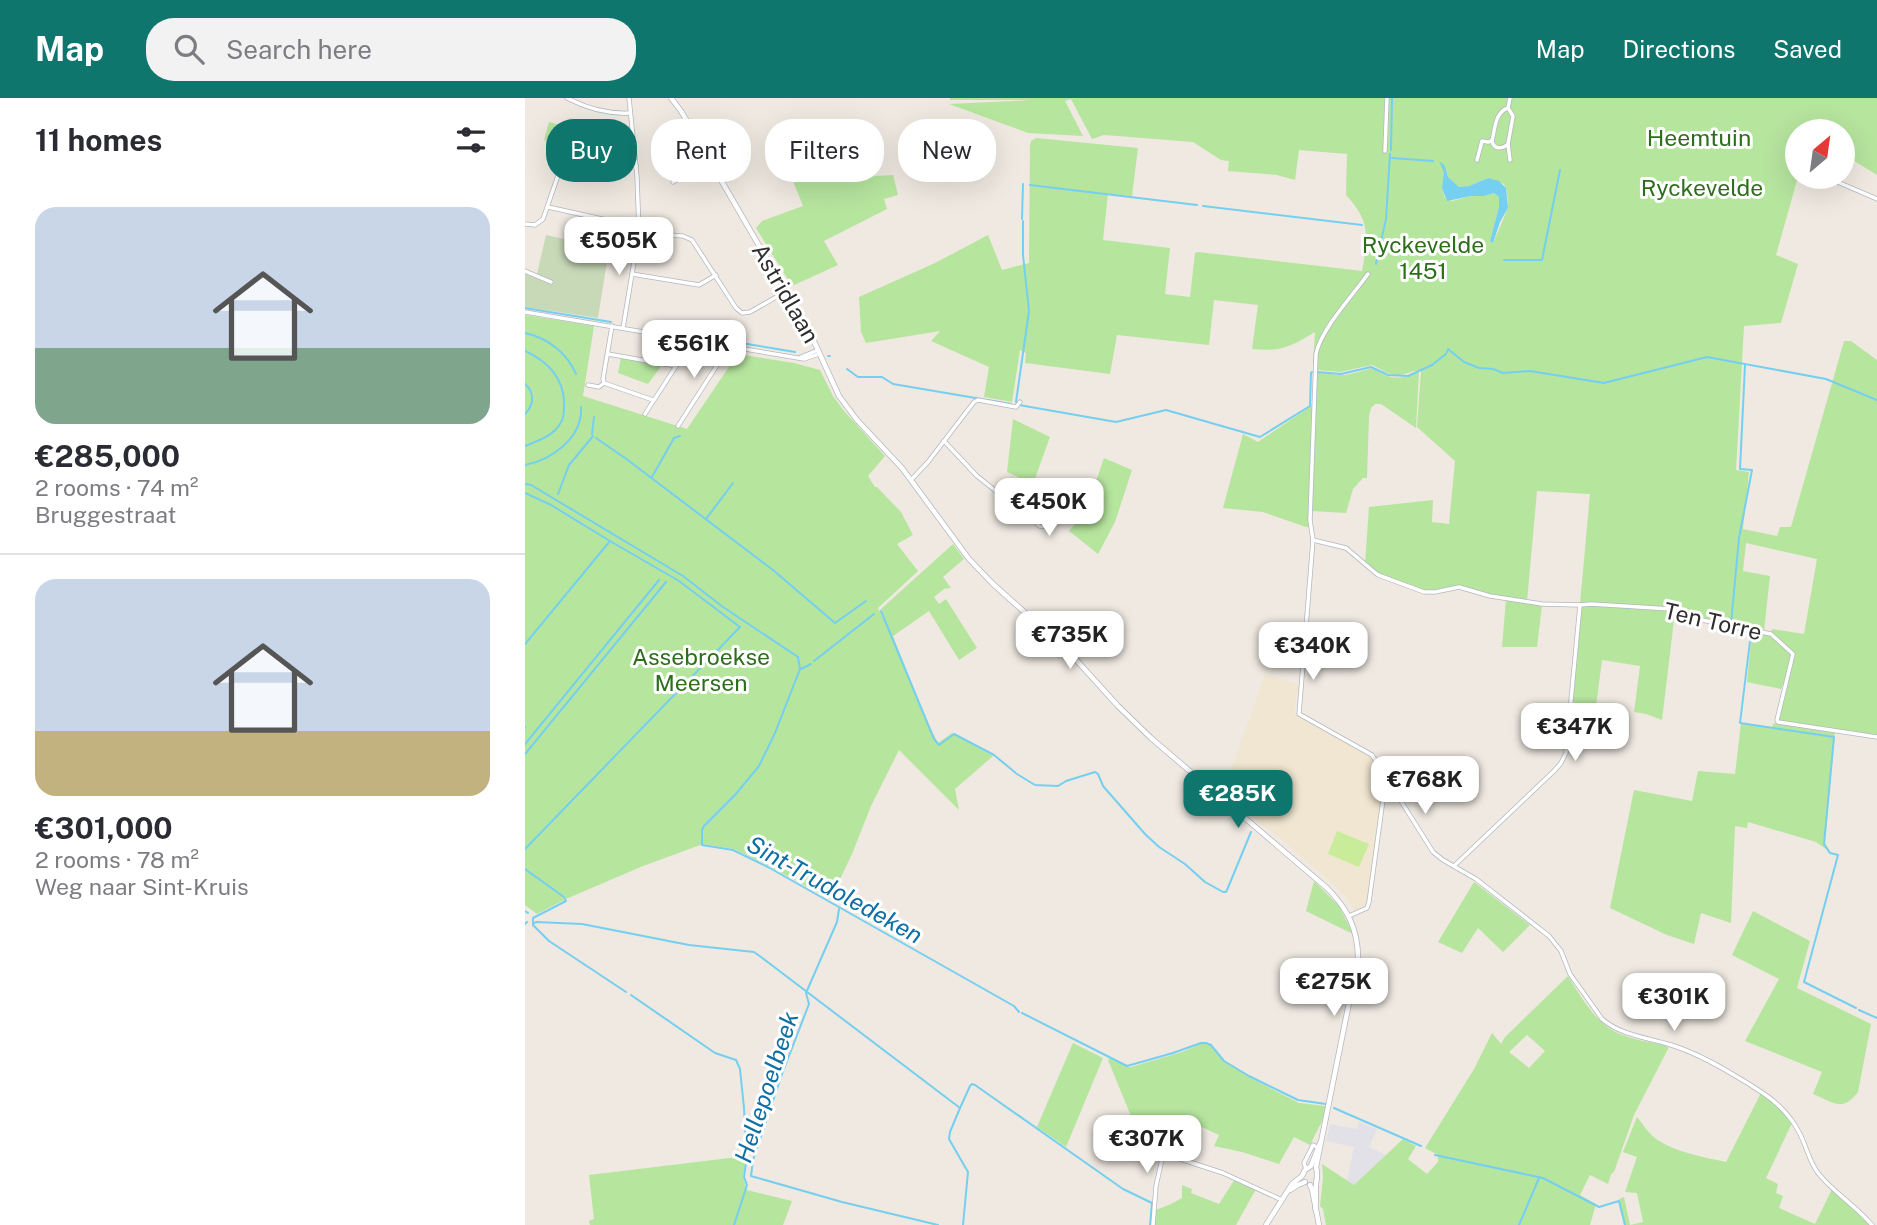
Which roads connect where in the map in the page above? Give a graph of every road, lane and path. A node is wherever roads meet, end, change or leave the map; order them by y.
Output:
1 (567, 98) edge
2 (629, 98) edge
3 (671, 98) edge
4 (1387, 98) edge
5 (1510, 98) edge
6 (1508, 108) junction
7 (630, 113) junction
8 (631, 119) edge
9 (686, 119) edge
10 (1492, 141) junction
11 (1507, 144) junction
12 (1385, 151) dead end
13 (1477, 160) dead end
14 (1510, 160) dead end
15 (556, 182) edge
16 (637, 182) edge
17 (722, 182) edge
18 (1854, 189) edge
19 (1877, 199) edge
20 (548, 207) junction
21 (525, 224) edge
22 (638, 228) junction
23 (667, 234) dead end
24 (525, 271) edge
25 (632, 274) junction
26 (1368, 274) dead end
27 (716, 275) junction
28 (551, 282) dead end
29 (785, 292) junction
30 (525, 312) edge
31 (612, 326) junction
32 (623, 328) junction
33 (685, 338) junction
34 (730, 345) junction
35 (819, 352) junction
36 (608, 354) junction
37 (676, 366) junction
38 (604, 383) junction
39 (588, 385) dead end
40 (653, 400) junction
41 (1020, 402) dead end
42 (645, 414) dead end
43 (678, 426) dead end
44 (944, 441) junction
45 (911, 480) junction
46 (1037, 520) dead end
47 (1313, 540) junction
48 (1580, 606) junction
49 (1877, 737) edge
50 (1388, 780) junction
51 (1454, 866) junction
52 (1349, 916) junction
53 (1319, 1149) junction
54 (1308, 1169) junction
55 (1316, 1171) junction
56 (1302, 1176) junction
57 (1317, 1182) junction
58 (1307, 1183) junction
59 (1289, 1191) junction
60 (1282, 1200) junction
61 (1315, 1208) junction
62 (1153, 1225) edge
63 (1266, 1225) edge
64 (1319, 1225) edge
65 (1872, 1225) edge

1 - 7 street
2 - 7 street
3 - 9 main road, Astridlaan
4 - 12 street
5 - 6 street
6 - 10 street
6 - 11 street
7 - 8 street
10 - 11 street
10 - 13 street
11 - 14 street
15 - 20 street
16 - 22 street
17 - 29 main road, Astridlaan
18 - 19 street
20 - 21 street
20 - 22 street
22 - 25 street
23 - 27 street
24 - 28 street
25 - 27 street
25 - 32 street
26 - 47 street
27 - 29 street
29 - 35 main road, Astridlaan
30 - 31 street
31 - 32 street
31 - 36 street
32 - 33 street
33 - 34 street
33 - 37 street
34 - 35 street
34 - 43 street
35 - 45 main road, Astridlaan
36 - 37 street
36 - 38 street
37 - 40 street
38 - 39 street
38 - 40 street
40 - 42 street
41 - 44 street
44 - 45 street
44 - 46 street
45 - 52 main road, Astridlaan
47 - 48 street, Ten Torre
47 - 50 street
48 - 49 street, Ten Torre
48 - 51 street
50 - 51 street
50 - 52 street
51 - 65 street
52 - 53 main road
53 - 54 main road
53 - 55 main road
54 - 55 main road
54 - 56 main road
55 - 57 main road
56 - 58 main road
56 - 59 main road
57 - 58 main road
57 - 61 main road
58 - 59 main road
58 - 61 main road
59 - 60 main road
60 - 62 street
60 - 63 main road
61 - 64 main road

